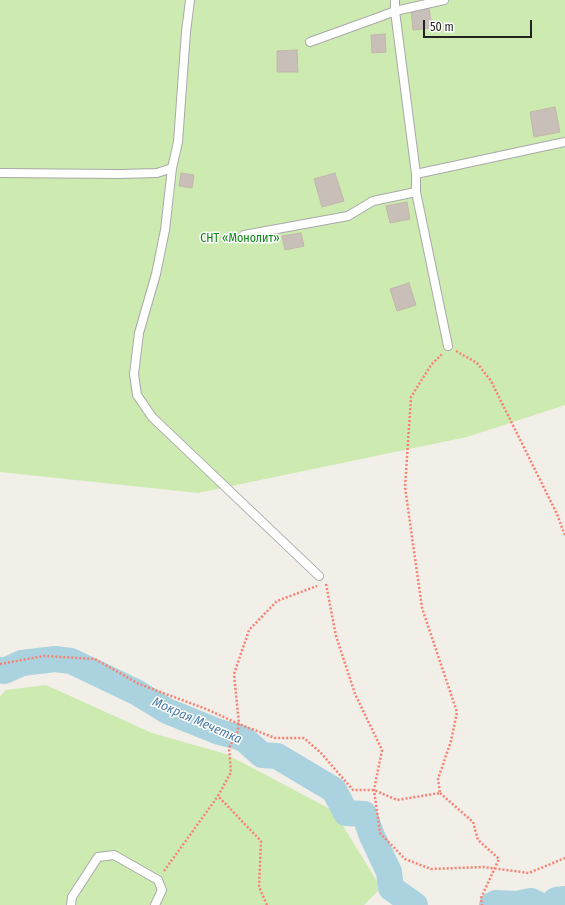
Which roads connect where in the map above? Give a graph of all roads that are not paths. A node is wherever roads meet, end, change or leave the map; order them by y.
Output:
1 (190, 0) edge
2 (395, 0) edge
3 (444, 0) edge
4 (395, 11) junction
5 (310, 42) dead end
6 (565, 142) edge
7 (172, 168) junction
8 (0, 173) edge
9 (416, 174) junction
10 (416, 192) junction
11 (244, 235) dead end
12 (448, 346) road end
13 (319, 576) road end
14 (71, 905) edge
15 (155, 905) edge

1 - 7 lane
2 - 4 lane
3 - 4 lane
4 - 5 lane
4 - 9 lane
6 - 9 lane
7 - 8 lane
7 - 13 lane
9 - 10 lane
10 - 11 lane
10 - 12 lane
14 - 15 lane

